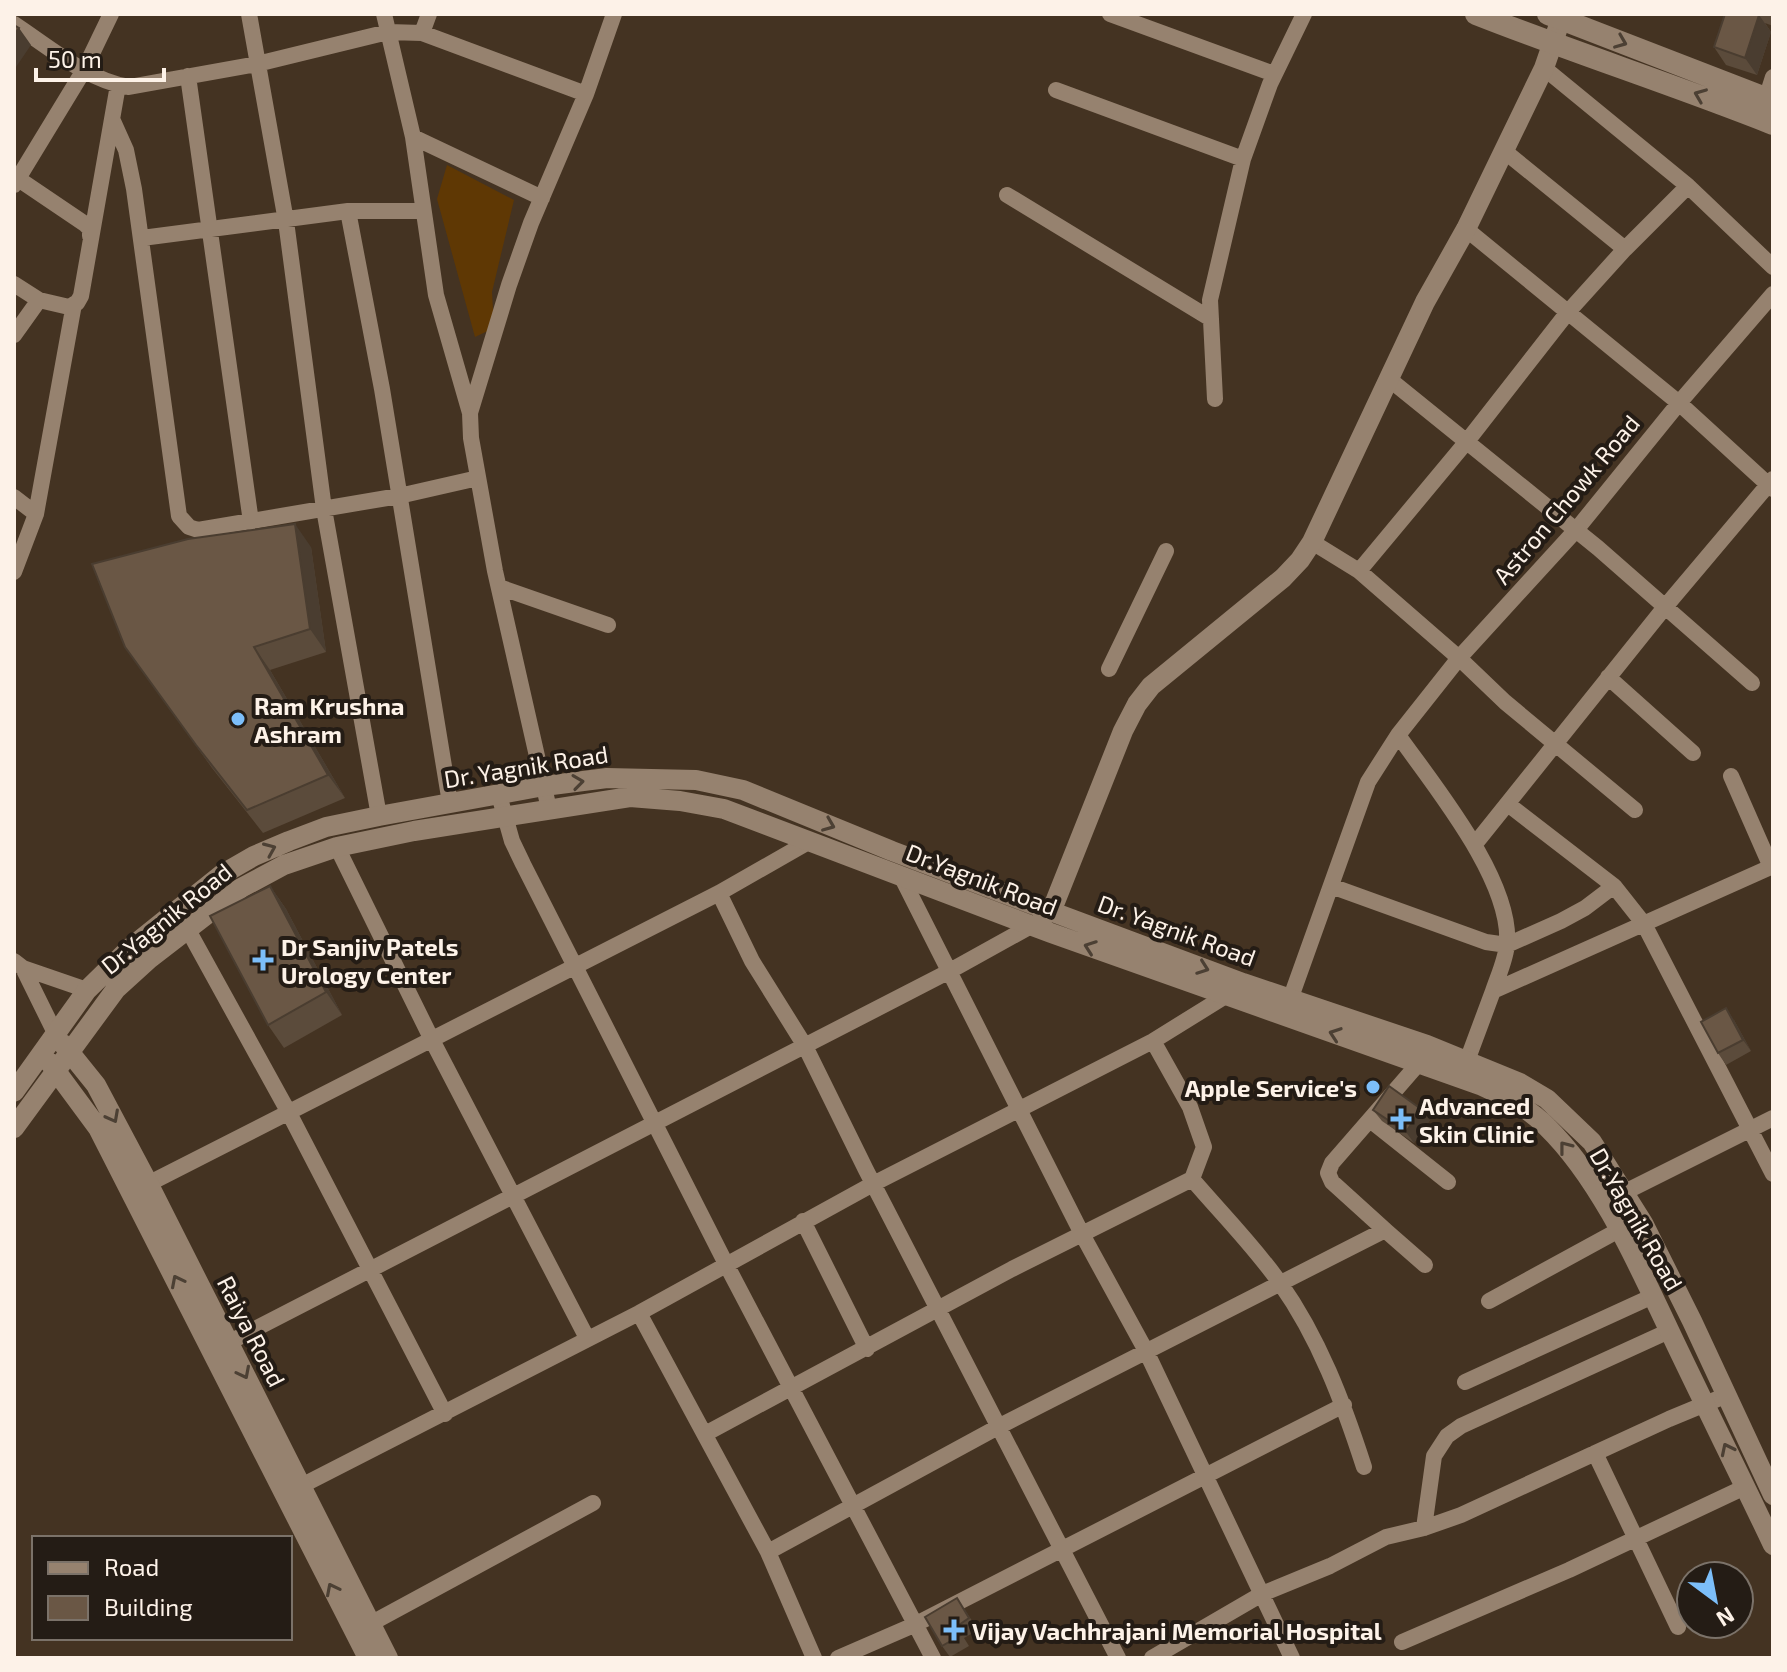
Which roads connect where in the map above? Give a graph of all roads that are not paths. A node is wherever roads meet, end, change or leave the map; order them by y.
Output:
1 (20, 14) edge
2 (111, 14) edge
3 (249, 14) edge
4 (384, 14) edge
5 (429, 14) edge
6 (614, 14) edge
7 (1110, 14) edge
8 (1304, 14) edge
9 (1476, 14) edge
10 (1557, 16) edge
11 (14, 24) edge
12 (388, 32) junction
13 (422, 33) junction
14 (1551, 43) junction
15 (257, 64) junction
16 (1544, 68) junction
17 (84, 70) junction
18 (1274, 74) junction
19 (188, 76) junction
20 (1773, 77) edge
21 (118, 85) junction
22 (1056, 90) dead end
23 (586, 94) junction
24 (1769, 100) edge
25 (113, 121) junction
26 (1773, 124) edge
27 (413, 137) junction
28 (1503, 150) junction
29 (1243, 159) junction
30 (15, 180) edge
31 (1688, 186) junction
32 (1007, 195) dead end
33 (542, 198) junction
34 (348, 211) junction
35 (423, 211) junction
36 (286, 221) junction
37 (212, 229) junction
38 (1466, 229) junction
39 (90, 236) junction
40 (142, 238) junction
41 (1625, 249) junction
42 (1773, 267) edge
43 (14, 284) edge
44 (1773, 294) edge
45 (39, 300) junction
46 (74, 304) junction
47 (1568, 312) junction
48 (1211, 319) junction
49 (14, 335) edge
50 (1389, 379) junction
51 (1215, 399) dead end
52 (1679, 403) junction
53 (470, 413) junction
54 (1468, 440) junction
55 (478, 478) junction
56 (1771, 484) edge
57 (399, 496) junction
58 (14, 497) edge
59 (324, 509) junction
60 (36, 514) junction
61 (251, 522) junction
62 (1576, 530) junction
63 (1312, 542) junction
64 (1166, 551) dead end
65 (1359, 571) junction
66 (14, 572) edge
67 (499, 587) junction
68 (1665, 607) junction
69 (608, 625) dead end
70 (1459, 658) junction
71 (1109, 669) dead end
72 (1608, 677) junction
73 (1752, 683) dead end
74 (1398, 735) junction
75 (1556, 742) junction
76 (1693, 753) dead end
77 (1731, 776) dead end
78 (544, 786) junction
79 (499, 795) junction
80 (450, 803) junction
81 (1509, 805) junction
82 (549, 809) junction
83 (1635, 810) dead end
84 (379, 816) junction
85 (504, 816) junction
86 (810, 841) junction
87 (1475, 844) junction
88 (337, 847) junction
89 (1772, 866) edge
90 (901, 876) junction
91 (1331, 886) junction
92 (1614, 886) junction
93 (719, 893) junction
94 (1050, 911) junction
95 (1644, 924) junction
96 (1031, 926) junction
97 (187, 928) junction
98 (1507, 945) junction
99 (19, 964) edge
100 (576, 965) junction
101 (948, 972) junction
102 (1243, 983) junction
103 (87, 990) junction
104 (1493, 991) junction
105 (1226, 996) junction
106 (1287, 1007) junction
107 (56, 1035) junction
108 (432, 1040) junction
109 (1153, 1041) junction
110 (805, 1046) junction
111 (70, 1052) junction
112 (43, 1053) junction
113 (1423, 1054) junction
114 (1464, 1069) junction
115 (56, 1071) junction
116 (14, 1092) edge
117 (1021, 1109) junction
118 (289, 1113) junction
119 (1773, 1118) edge
120 (1370, 1120) junction
121 (656, 1122) junction
122 (14, 1128) edge
123 (1751, 1131) junction
124 (1773, 1174) edge
125 (1192, 1179) junction
126 (1448, 1182) dead end
127 (873, 1184) junction
128 (141, 1188) junction
129 (1625, 1192) junction
130 (515, 1195) junction
131 (803, 1221) junction
132 (1385, 1230) junction
133 (1619, 1230) junction
134 (1082, 1234) junction
135 (726, 1264) junction
136 (1425, 1265) dead end
137 (371, 1271) junction
138 (1279, 1282) junction
139 (1653, 1296) junction
140 (1489, 1301) dead end
141 (939, 1309) junction
142 (639, 1313) junction
143 (1669, 1331) junction
144 (587, 1338) junction
145 (221, 1347) junction
146 (867, 1349) junction
147 (1146, 1351) junction
148 (1465, 1382) dead end
149 (791, 1387) junction
150 (1727, 1395) junction
151 (1344, 1405) junction
152 (1706, 1405) junction
153 (445, 1414) junction
154 (998, 1427) junction
155 (705, 1434) junction
156 (1595, 1453) junction
157 (1364, 1467) dead end
158 (1204, 1476) junction
159 (301, 1486) junction
160 (1745, 1487) junction
161 (1773, 1495) edge
162 (593, 1503) dead end
163 (853, 1507) junction
164 (1424, 1528) junction
165 (1636, 1539) junction
166 (1773, 1545) edge
167 (1064, 1550) junction
168 (768, 1552) junction
169 (1262, 1594) junction
170 (1675, 1621) edge
171 (370, 1624) junction
172 (914, 1625) junction
173 (1402, 1642) dead end
174 (368, 1658) edge
175 (388, 1658) edge
176 (814, 1658) edge
177 (838, 1658) edge
178 (933, 1658) edge
179 (1118, 1658) edge
180 (1152, 1658) edge
181 (1292, 1658) edge

1 - 11 street
2 - 17 street
3 - 15 street
4 - 12 street
5 - 13 street
6 - 23 street
7 - 18 street
8 - 18 street
9 - 14 main road
10 - 14 street
10 -> 24 main road
11 - 17 street
12 - 13 street
12 - 15 street
12 - 27 street
13 - 23 street
14 - 16 street
26 -> 14 main road
15 - 19 street
15 - 36 street
16 - 28 street
16 - 31 street
17 - 21 street
17 - 30 street
18 - 29 street
19 - 21 street
19 - 37 street
20 - 24 street
21 - 25 street
22 - 29 street
23 - 33 street
25 - 39 street
25 - 40 street
27 - 33 street
27 - 35 street
28 - 38 street
28 - 41 street
29 - 48 street
30 - 39 street
31 - 41 street
31 - 42 street
32 - 48 street
33 - 53 street
34 - 35 street
34 - 36 street
34 - 57 street
35 - 53 street
36 - 37 street
36 - 59 street
37 - 40 street
37 - 61 street
38 - 47 street
38 - 50 street
39 - 46 street
40 - 61 street
41 - 47 street
43 - 45 street
44 - 52 street, Astron Chowk Road
45 - 46 street
45 - 49 street
46 - 60 street
47 - 52 street
47 - 54 street
48 - 51 street
50 - 54 street
50 - 63 street
52 - 56 street
52 - 62 street, Astron Chowk Road
53 - 55 street
54 - 62 street
54 - 65 street
55 - 57 street
55 - 67 street
56 - 68 street
57 - 59 street
57 - 80 street
58 - 60 street
59 - 61 street
59 - 84 street
60 - 66 street
62 - 68 street
62 - 70 street, Astron Chowk Road
63 - 65 street
63 - 94 street
64 - 71 street
65 - 70 street
67 - 69 street
67 - 78 street
68 - 72 street
68 - 73 street
70 - 74 street, Astron Chowk Road
70 - 75 street
72 - 75 street
72 - 76 street
74 - 87 street
74 - 91 street, Astron Chowk Road
75 - 81 street
75 - 83 street
77 - 89 street
78 - 79 street, Dr. Yagnik Road
78 - 82 street
78 -> 94 street, Dr. Yagnik Road
79 - 80 street, Dr. Yagnik Road
79 - 85 street
80 - 84 street, Dr. Yagnik Road
81 - 87 street
81 - 92 street
82 - 85 street, Dr.Yagnik Road
82 - 86 street, Dr.Yagnik Road
103 -> 84 street, Dr. Yagnik Road
85 - 88 street, Dr.Yagnik Road
85 - 100 street
86 - 90 street, Dr.Yagnik Road
86 - 93 street
87 - 98 street
88 - 97 street, Dr.Yagnik Road
88 - 108 street
89 - 95 street
90 - 96 street, Dr.Yagnik Road
90 - 101 street
91 - 98 street
91 - 106 street, Astron Chowk Road
92 - 95 street
92 - 98 street
93 - 100 street
93 - 110 street
94 - 96 street
94 -> 102 street, Dr. Yagnik Road
95 - 104 street
95 - 123 street
96 - 101 street
105 -> 96 street, Dr.Yagnik Road
97 - 111 street, Dr.Yagnik Road
97 - 118 street
98 - 104 street
99 - 103 street
99 - 107 street
100 - 108 street
100 - 121 street
101 - 110 street
101 - 117 street
102 - 105 street
102 - 106 street, Dr. Yagnik Road
103 - 107 street, Dr. Yagnik Road
104 - 114 street
105 - 106 street, Dr.Yagnik Road
105 - 109 street
106 - 113 street, Dr. Yagnik Road
107 - 111 street, Raiya Road
107 - 112 street, Dr. Yagnik Road
108 - 118 street
108 - 130 street
109 - 117 street
109 - 125 street
110 - 121 street
110 - 127 street
111 - 115 street, Dr.Yagnik Road
111 -> 128 street, Raiya Road
112 - 115 street, Raiya Road
112 - 116 street, Dr. Yagnik Road
113 - 114 street, Dr. Yagnik Road
113 - 120 street
114 - 129 street, Dr. Yagnik Road
133 -> 114 street, Dr.Yagnik Road
115 - 122 street, Dr.Yagnik Road
115 - 128 street, Raiya Road
117 - 127 street
117 - 134 street
118 - 128 street
118 - 137 street
119 - 123 street
120 - 126 street
120 - 132 street
121 - 130 street
121 - 135 street
123 - 124 street
123 - 129 street
125 - 134 street
125 - 138 street
127 - 131 street
127 - 141 street
128 - 145 street, Raiya Road
129 - 150 street, Dr. Yagnik Road
130 - 137 street
130 - 144 street
131 - 135 street
131 - 146 street
132 - 136 street
132 - 138 street
133 - 139 street, Dr.Yagnik Road
133 - 140 street
134 - 141 street
134 - 147 street
135 - 142 street
135 - 149 street
137 - 145 street
137 - 153 street
138 - 147 street
138 - 151 street
139 - 143 street, Dr.Yagnik Road
139 - 148 street
141 - 146 street
141 - 154 street
142 - 144 street
142 - 155 street
143 - 152 street, Dr.Yagnik Road
143 - 164 street
144 - 153 street
145 -> 159 street, Raiya Road
174 -> 145 street, Raiya Road
146 - 149 street
147 - 154 street
147 - 158 street
149 - 155 street
149 - 163 street
150 - 152 street
150 - 161 street, Dr. Yagnik Road
151 - 157 street
151 - 158 street
152 - 156 street
160 -> 152 street, Dr.Yagnik Road
153 - 159 street
154 - 163 street
154 - 167 street
155 - 168 street
156 - 164 street
156 - 165 street
158 - 167 street
158 - 169 street
159 - 171 street, Raiya Road
160 - 165 street
160 - 166 street, Dr.Yagnik Road
162 - 171 street
163 - 168 street
163 - 172 street
164 - 169 street
165 - 170 street
165 - 173 street
167 - 172 street
167 - 179 street
168 - 176 street
169 - 180 street
169 - 181 street
171 - 175 street, Raiya Road
172 - 177 street
172 - 178 street

